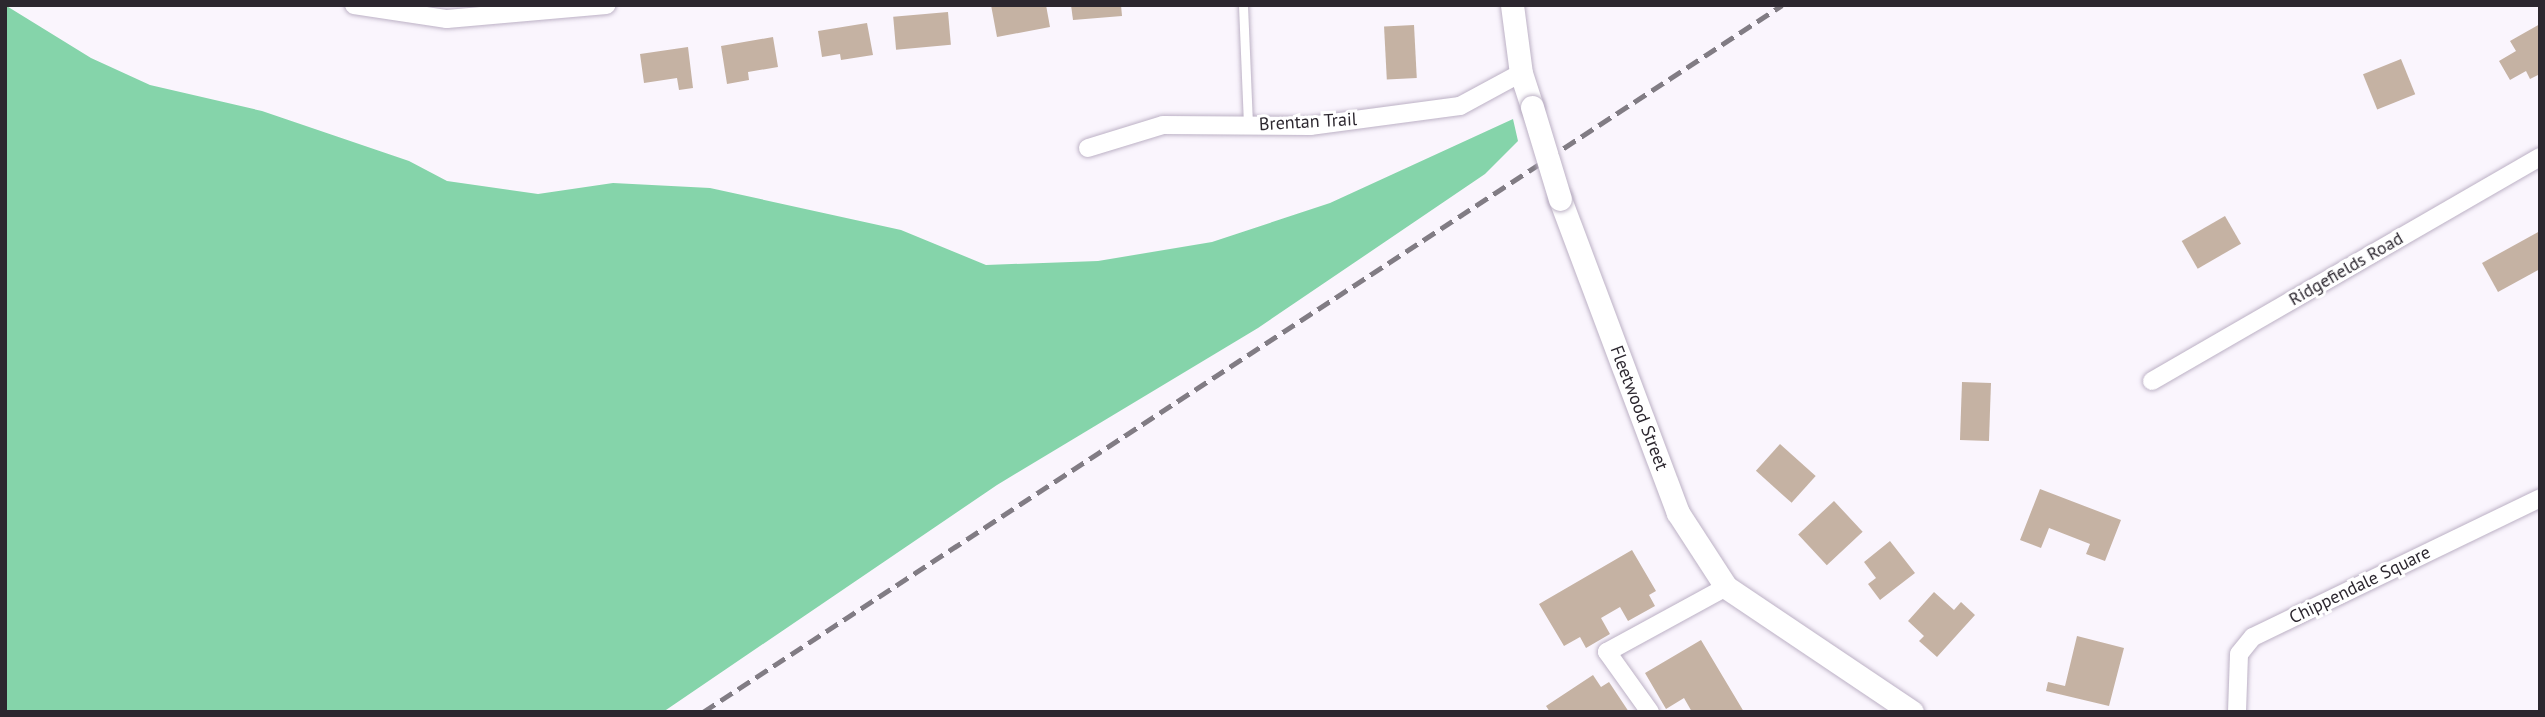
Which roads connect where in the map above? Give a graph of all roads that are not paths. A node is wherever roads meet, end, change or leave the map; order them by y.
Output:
1 (354, 5) edge
2 (1243, 5) edge
3 (1512, 5) edge
4 (600, 6) edge
5 (1521, 73) junction
6 (1248, 126) junction
7 (1088, 148) dead end
8 (2540, 157) edge
9 (2151, 381) dead end
10 (2540, 498) edge
11 (1726, 587) junction
12 (1903, 710) edge
13 (1650, 712) edge
14 (2236, 712) edge

1 - 4 street
2 - 6 lane
3 - 5 street, Fleetwood Street
5 - 6 street, Brentan Trail
5 - 11 street, Fleetwood Street, bridge
6 - 7 street, Brentan Trail
8 - 9 street, Ridgefields Road
10 - 14 street, Chippendale Square
11 - 12 street, Fleetwood Street
11 - 13 street

